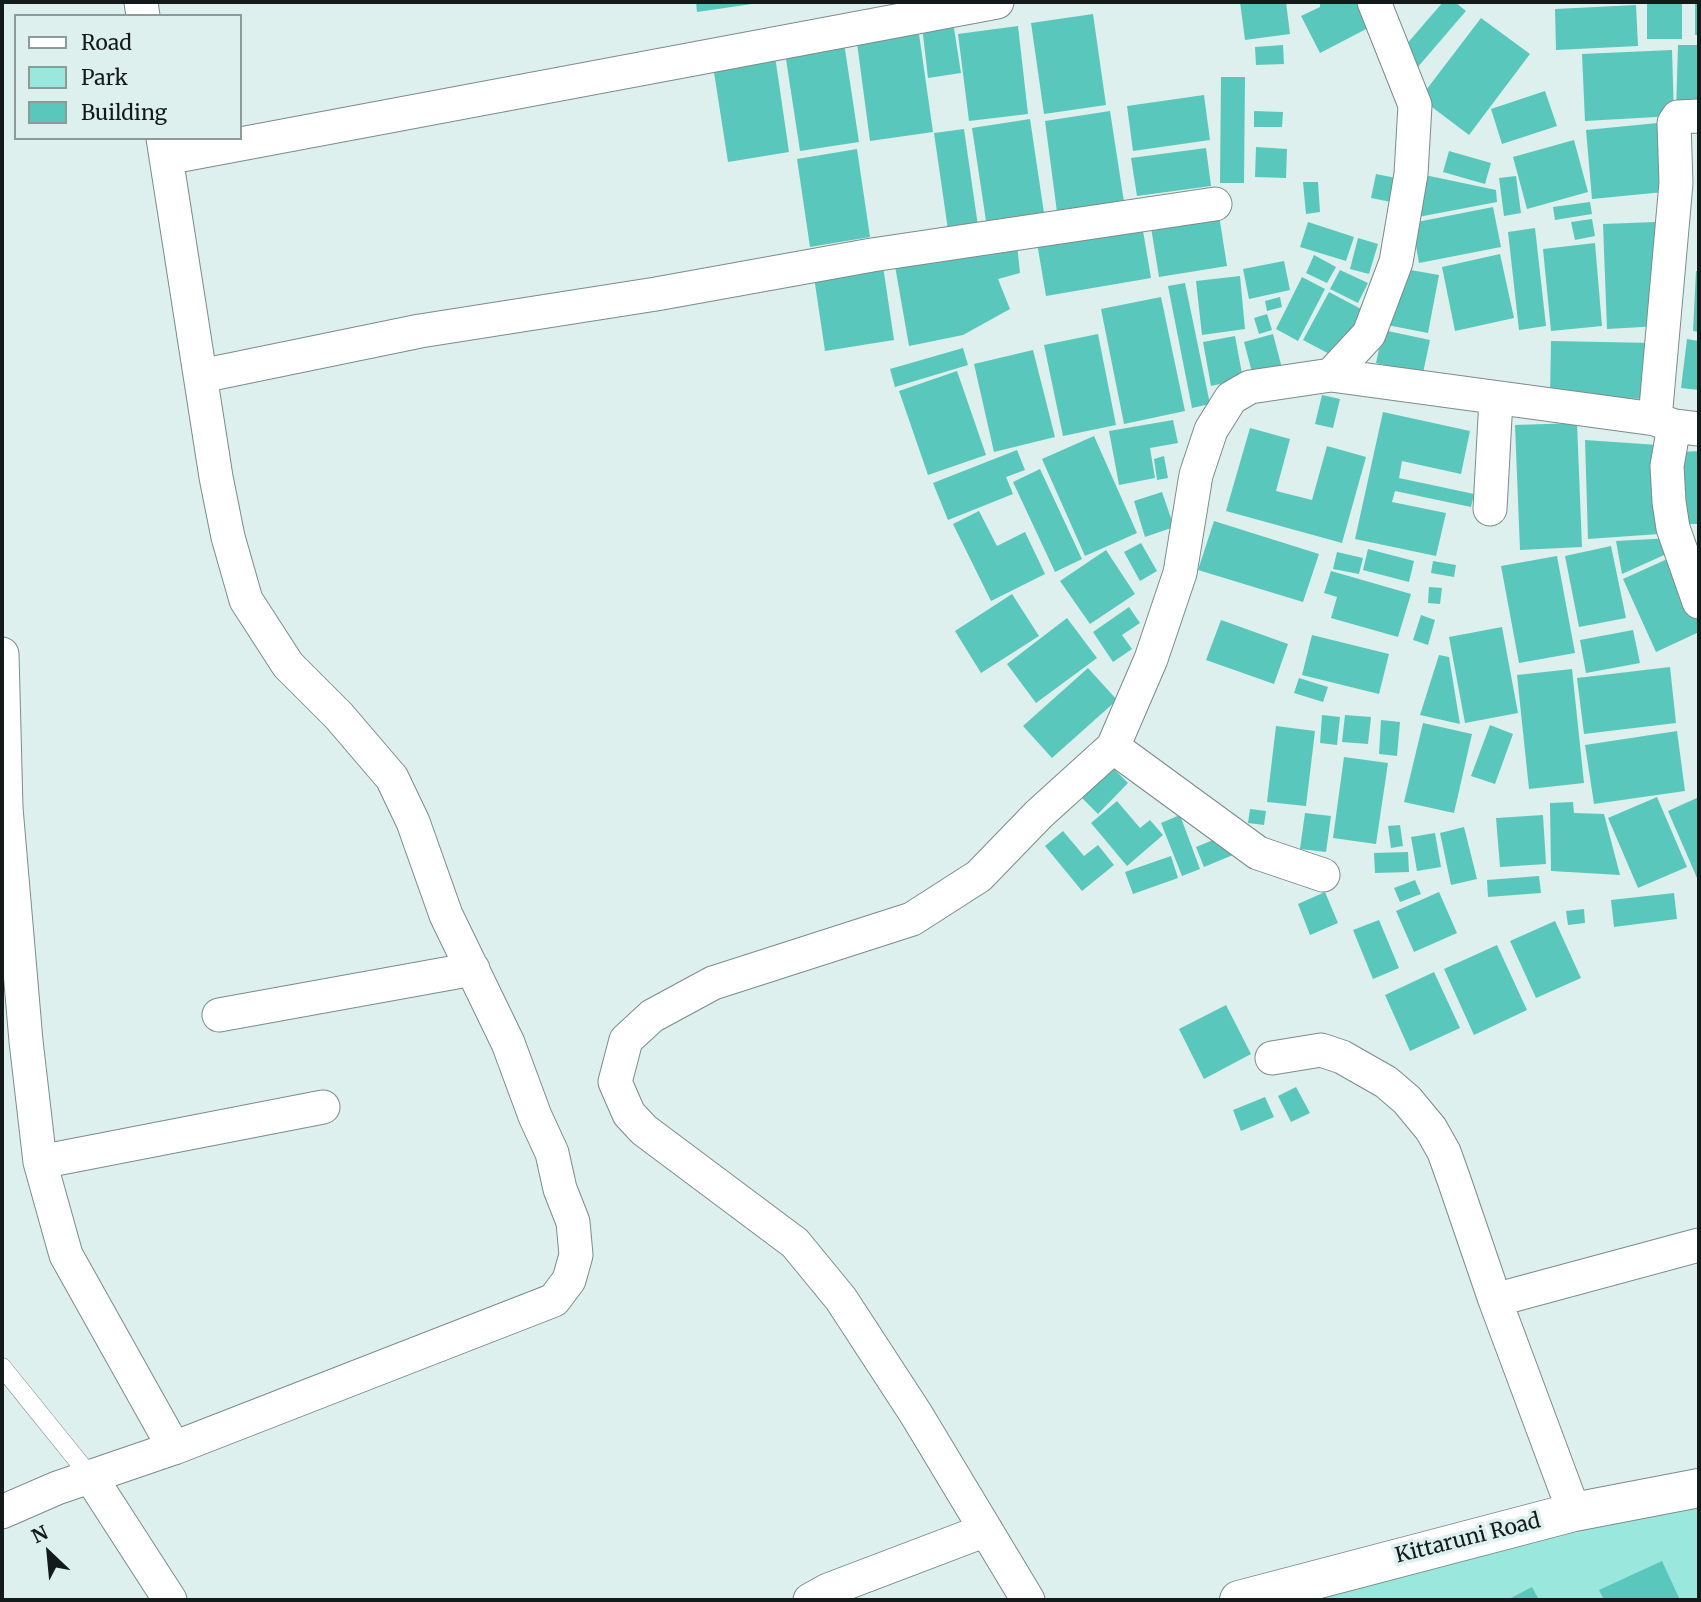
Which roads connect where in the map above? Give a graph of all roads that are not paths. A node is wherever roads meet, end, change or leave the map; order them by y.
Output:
1 (997, 2) edge
2 (1374, 2) edge
3 (1699, 116) edge
4 (242, 134) edge
5 (210, 140) edge
6 (164, 148) edge
7 (1215, 204) dead end
8 (1331, 375) junction
9 (201, 376) junction
10 (1496, 399) junction
11 (1676, 425) edge
12 (1490, 509) dead end
13 (1699, 602) edge
14 (2, 654) edge
15 (1113, 747) junction
16 (1323, 875) dead end
17 (473, 969) junction
18 (219, 1015) dead end
19 (1272, 1058) dead end
20 (323, 1107) dead end
21 (40, 1162) junction
22 (1699, 1244) edge
23 (1494, 1300) junction
24 (2, 1367) edge
25 (174, 1448) junction
26 (90, 1476) junction
27 (1699, 1488) edge
28 (2, 1512) edge
29 (1574, 1512) junction
30 (986, 1530) junction
31 (170, 1600) edge
32 (810, 1600) edge
33 (1028, 1600) edge
34 (1240, 1600) edge

1 - 4 street
2 - 8 street
3 - 11 street
5 - 6 street
6 - 9 street
7 - 9 street
8 - 10 street
8 - 15 street
9 - 17 street
10 - 11 street
10 - 12 street
11 - 13 street
14 - 21 street
15 - 16 street
15 - 30 street
17 - 18 street
17 - 25 street
19 - 23 street
20 - 21 street
21 - 25 street
22 - 23 street
23 - 29 street
24 - 26 lane
25 - 26 street
26 - 28 street
26 - 31 street
27 - 29 street, Kittaruni Road
29 - 34 street, Kittaruni Road
30 - 32 street
30 - 33 street

